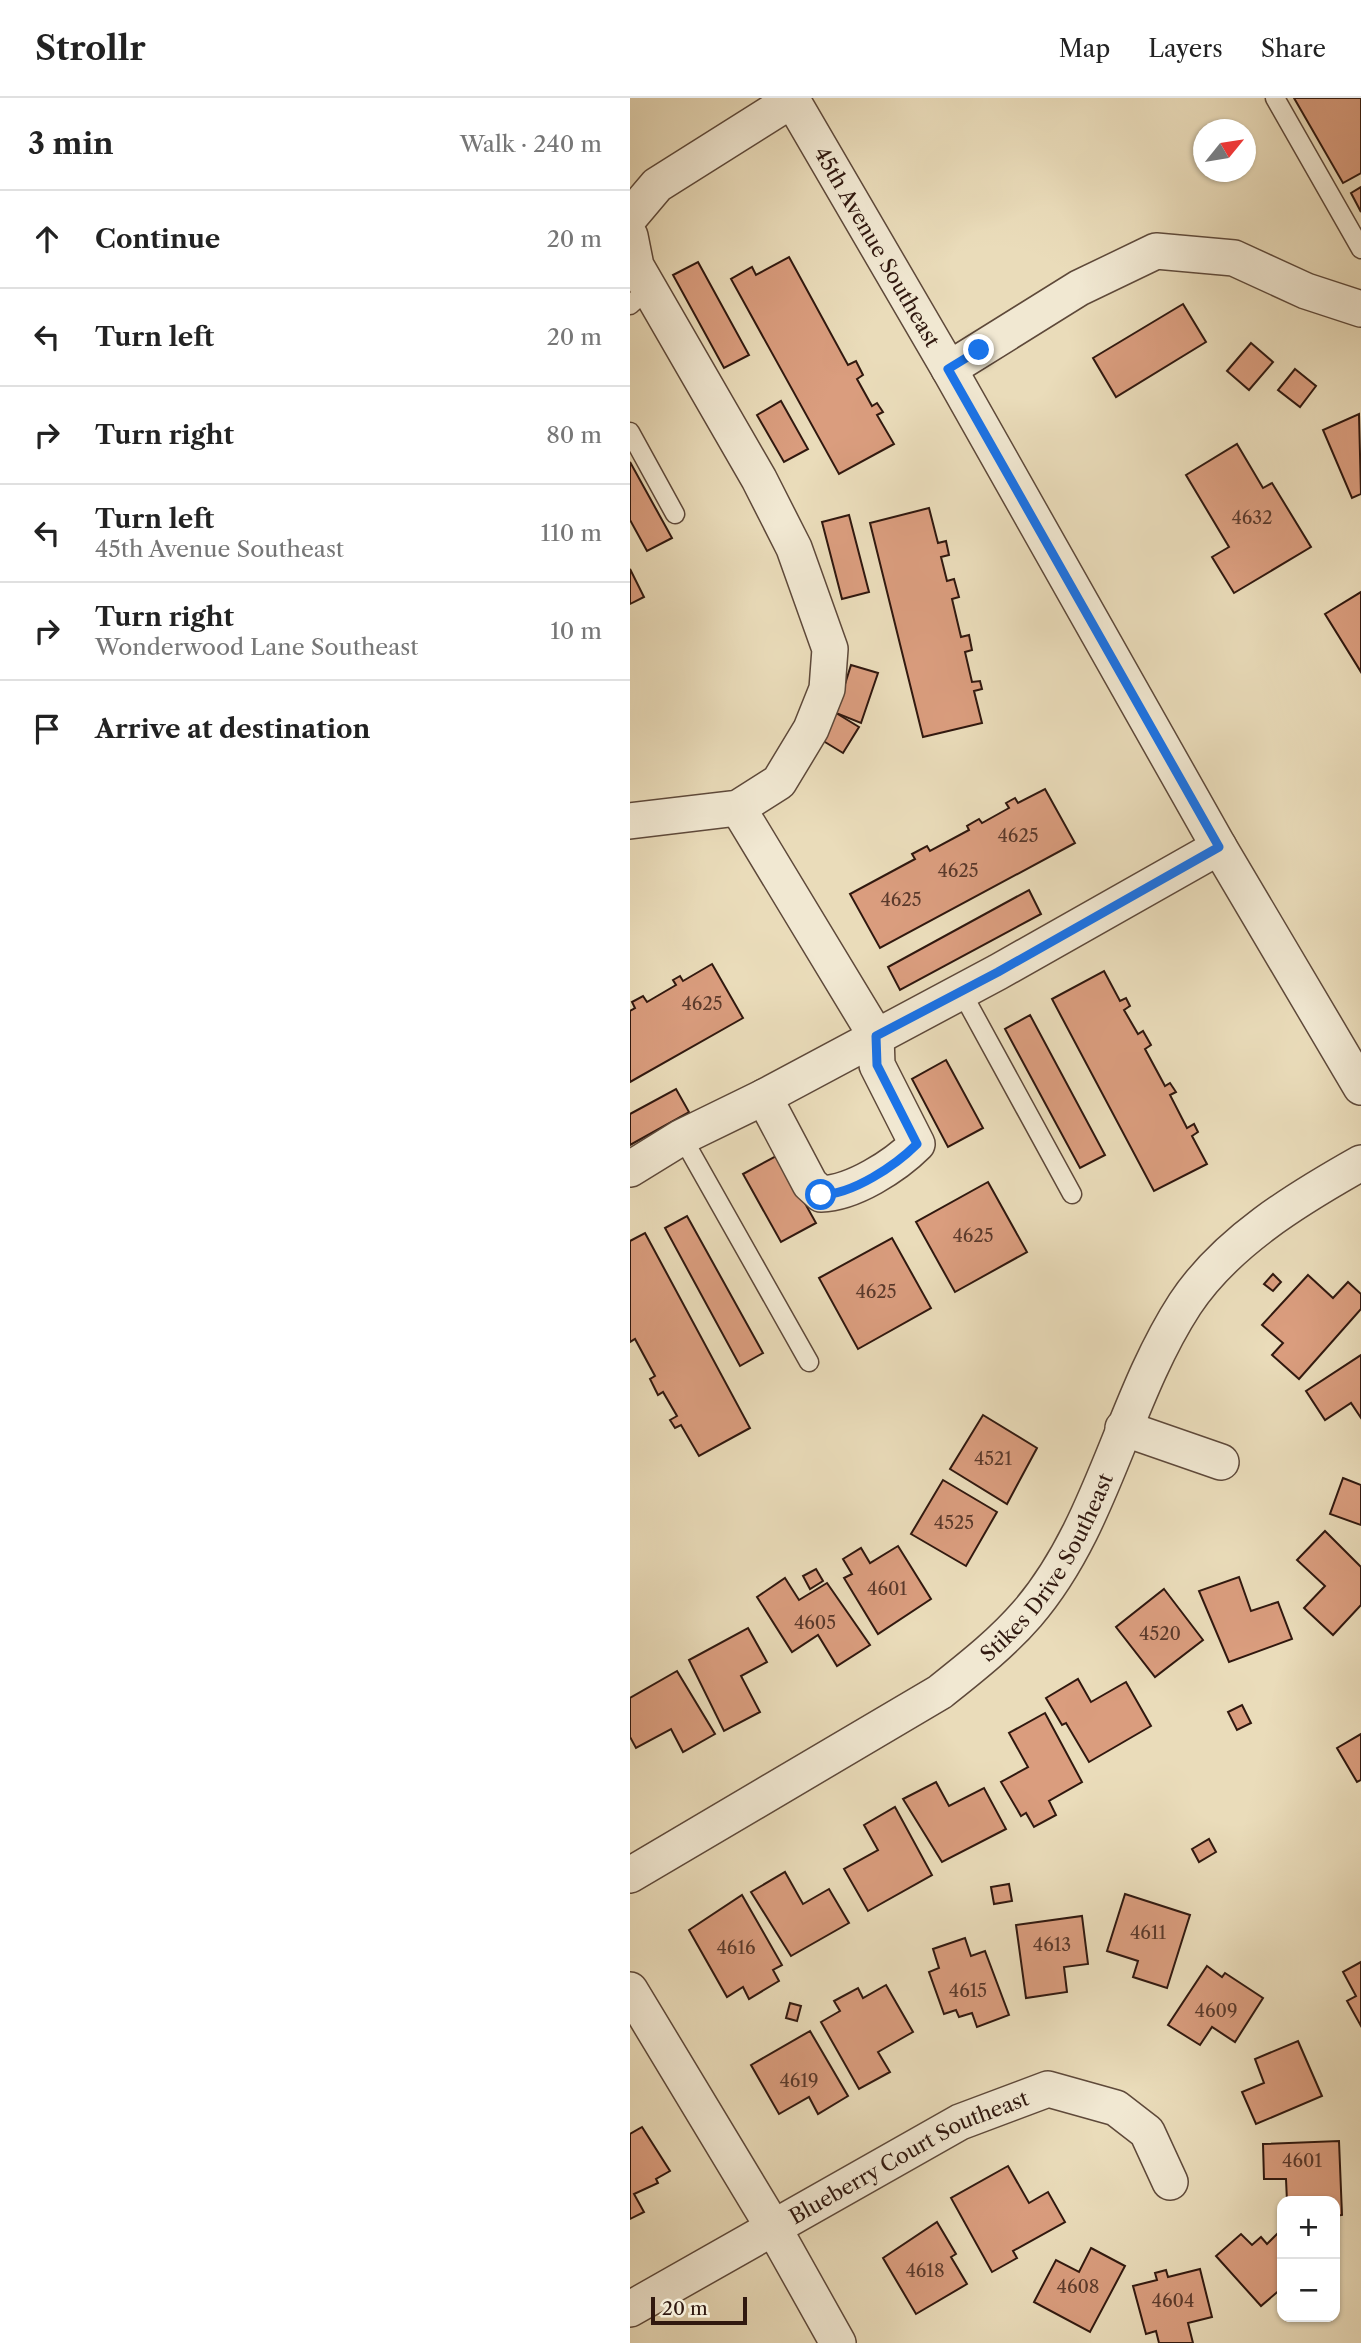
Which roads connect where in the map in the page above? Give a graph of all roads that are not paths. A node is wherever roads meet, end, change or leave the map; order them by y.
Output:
1 (1275, 98) edge
2 (792, 99) edge
3 (630, 217) edge
4 (630, 236) edge
5 (1361, 249) edge
6 (640, 297) edge
7 (1361, 309) edge
8 (948, 369) junction
9 (630, 432) edge
10 (675, 514) dead end
11 (738, 807) junction
12 (630, 821) edge
13 (1219, 847) junction
14 (961, 991) junction
15 (876, 1036) junction
16 (1361, 1087) edge
17 (764, 1097) junction
18 (682, 1137) junction
19 (1361, 1163) edge
20 (630, 1169) edge
21 (1072, 1194) dead end
22 (809, 1362) dead end
23 (1123, 1428) junction
24 (1221, 1462) dead end
25 (630, 1875) edge
26 (630, 1990) edge
27 (1170, 2182) dead end
28 (773, 2227) junction
29 (630, 2309) edge
30 (838, 2343) edge

1 - 5 lane
2 - 3 street
2 - 8 street, 45th Avenue Southeast
4 - 6 street
6 - 11 street
7 - 8 street
8 - 13 street, 45th Avenue Southeast
9 - 10 lane
11 - 12 street
11 - 15 street
13 - 14 street
13 - 16 street, 45th Avenue Southeast
14 - 15 street
14 - 21 lane
15 - 17 street
15 - 17 street
17 - 18 street
18 - 20 street
18 - 22 lane
19 - 23 street, Stikes Drive Southeast
23 - 24 street
23 - 25 street, Stikes Drive Southeast
26 - 28 street
27 - 28 street, Blueberry Court Southeast
28 - 29 street, Blueberry Court Southeast
28 - 30 street

